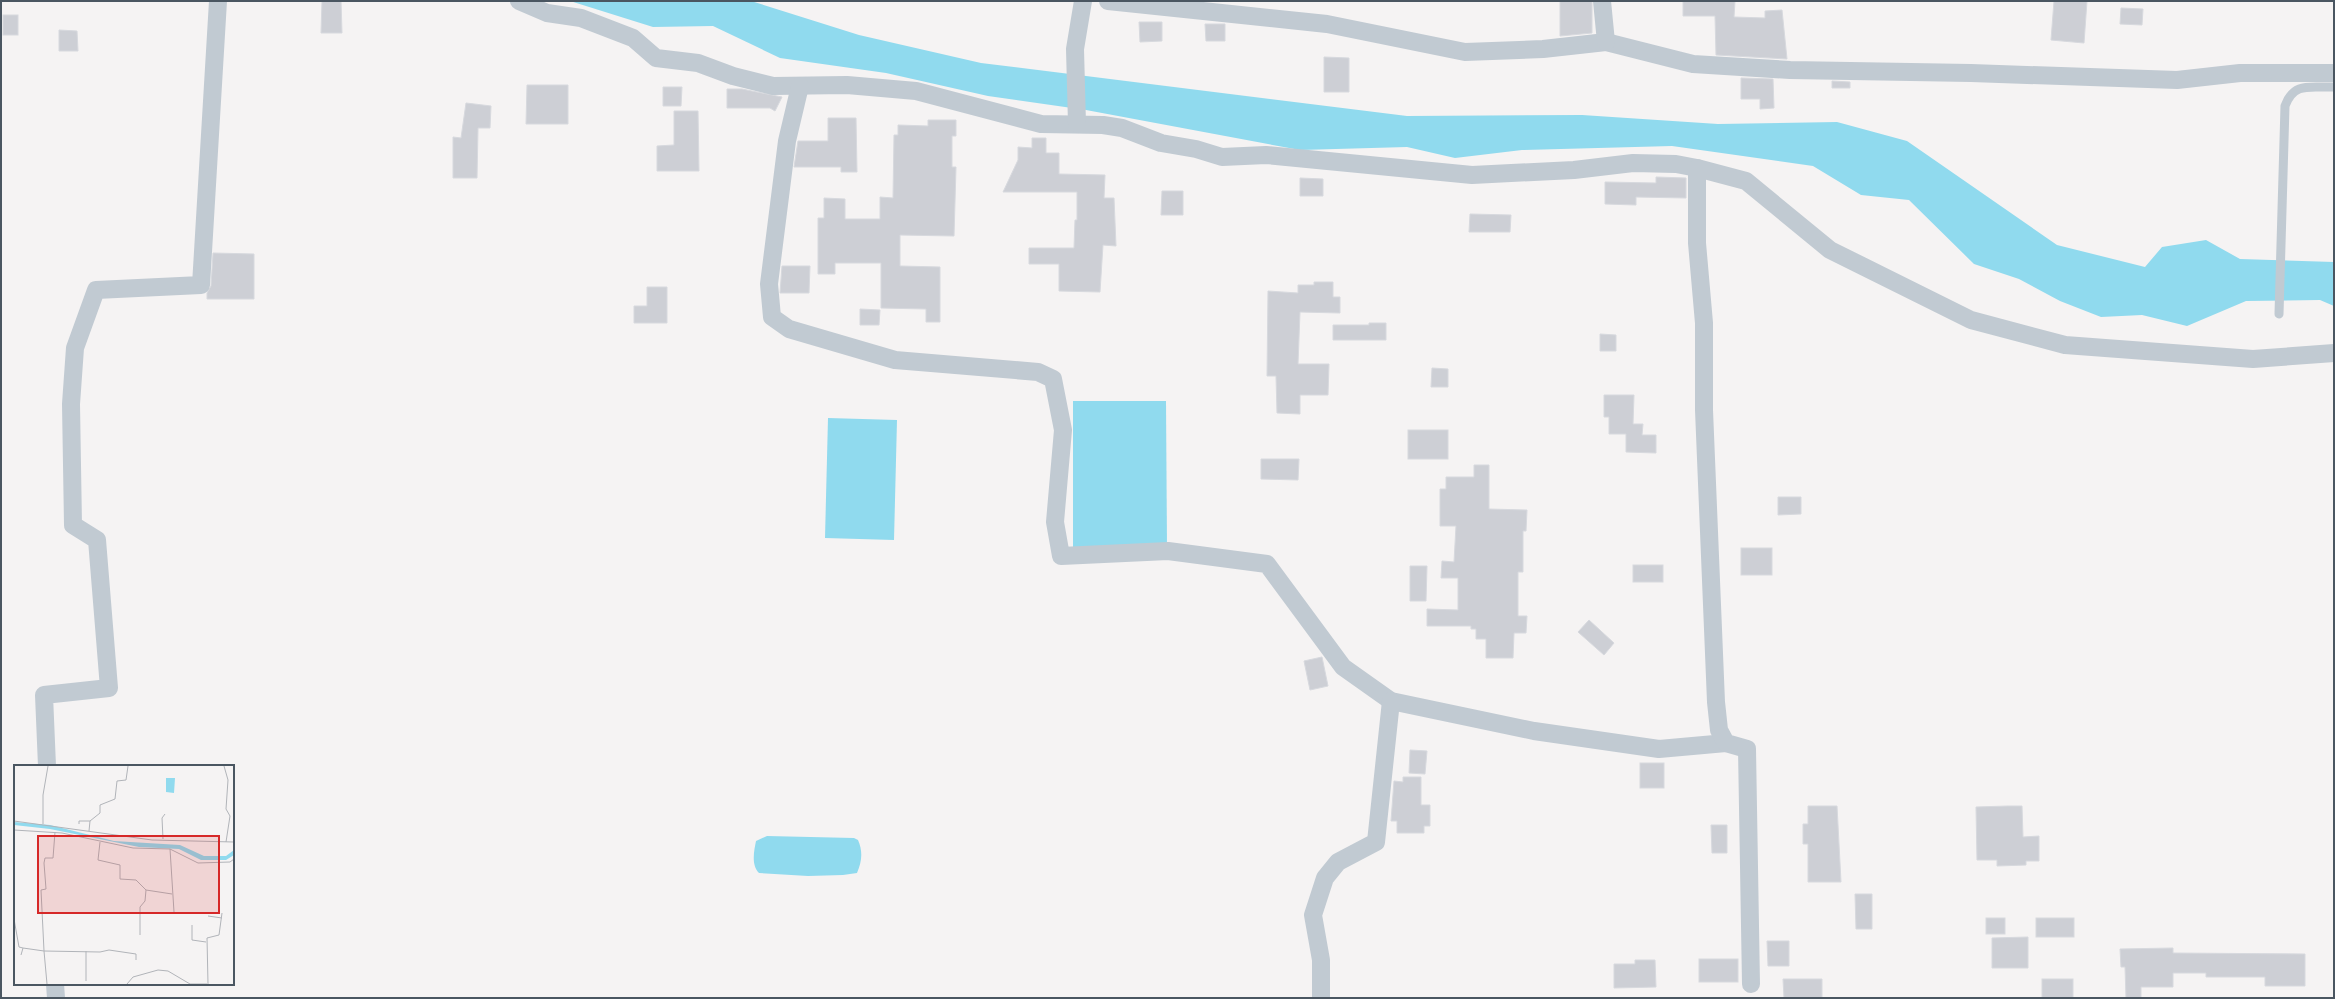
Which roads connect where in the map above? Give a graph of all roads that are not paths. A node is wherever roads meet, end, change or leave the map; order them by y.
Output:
1 (218, 1) edge
2 (519, 1) edge
3 (1082, 1) edge
4 (1108, 1) edge
5 (1602, 1) edge
6 (1606, 42) junction
7 (2334, 73) edge
8 (800, 86) junction
9 (2334, 87) edge
10 (1077, 121) junction
11 (1697, 168) junction
12 (2280, 314) dead end
13 (2334, 353) edge
14 (1391, 701) junction
15 (1726, 743) junction
16 (47, 765) edge
17 (1751, 984) dead end
18 (55, 985) edge
19 (56, 998) edge
20 (1320, 998) edge

1 - 16 street
2 - 8 street
3 - 10 street
4 - 6 street
5 - 6 street
6 - 7 street
8 - 10 street
8 - 14 street
9 - 12 lane
10 - 11 street
11 - 13 street
11 - 15 street
14 - 15 street
14 - 20 street
15 - 17 street
18 - 19 street

